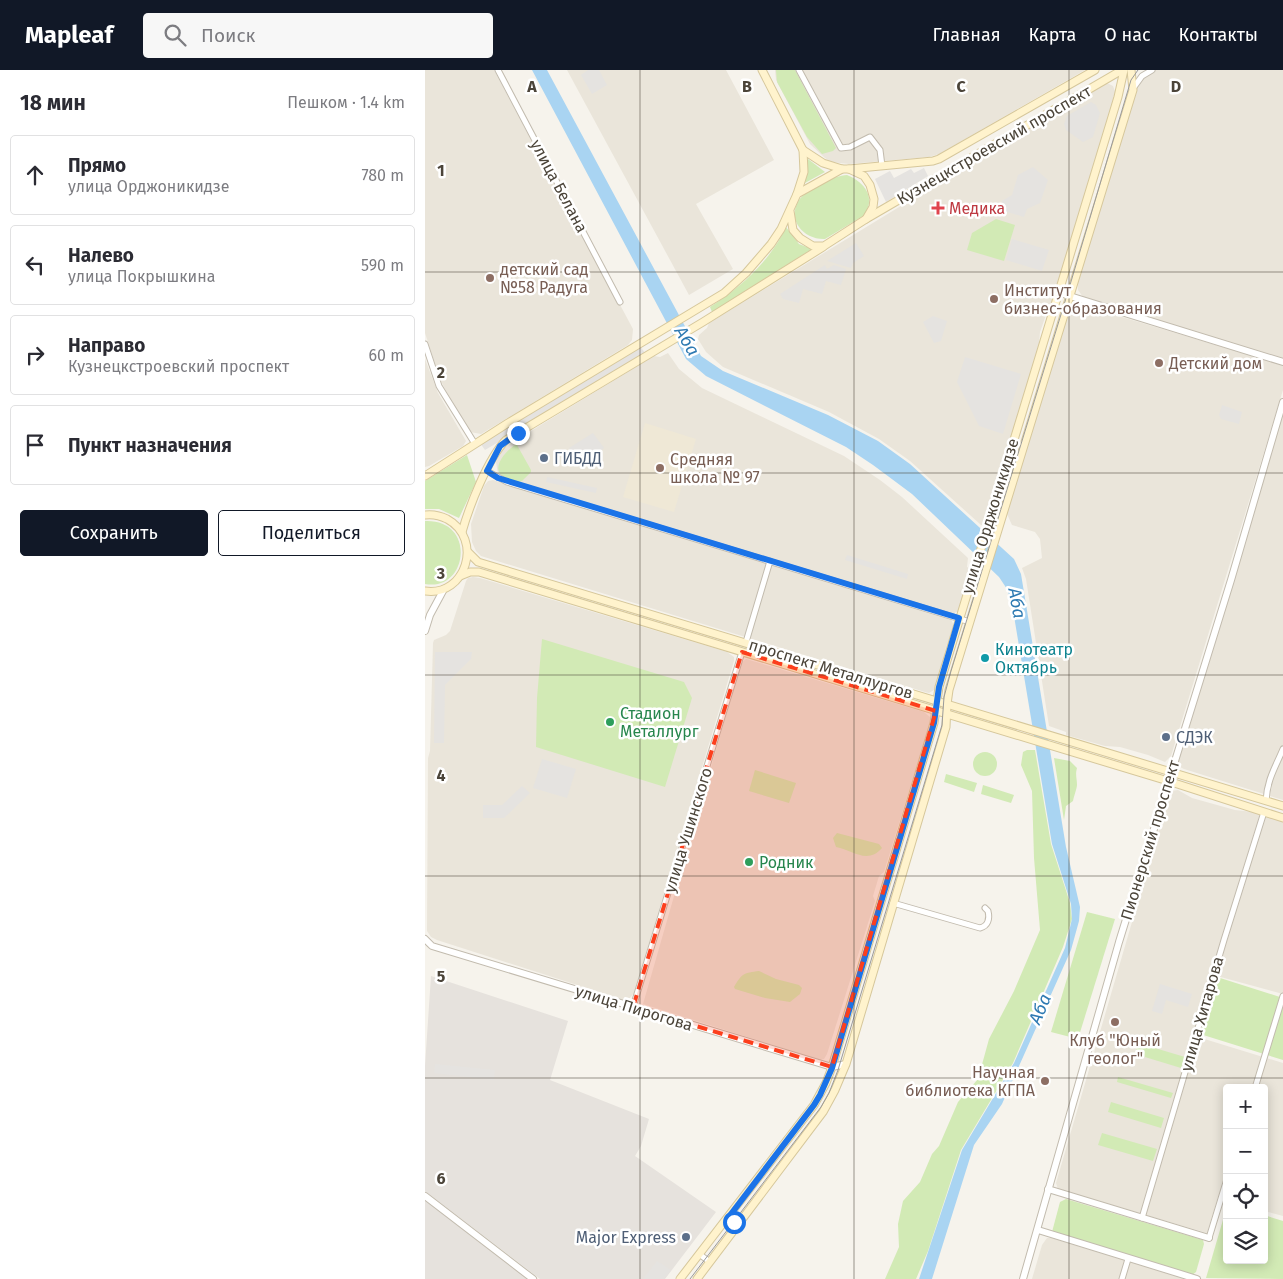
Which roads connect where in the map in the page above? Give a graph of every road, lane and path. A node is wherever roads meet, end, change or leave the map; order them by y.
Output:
1 (498, 70) edge
2 (762, 70) edge
3 (799, 70) edge
4 (1095, 70) edge
5 (1123, 70) edge
6 (1152, 70) edge
7 (1132, 72) edge
8 (1101, 83) junction
9 (1119, 90) junction
10 (1133, 90) junction
11 (803, 150) junction
12 (882, 166) junction
13 (845, 169) junction
14 (797, 194) junction
15 (790, 211) junction
16 (866, 219) junction
17 (824, 246) junction
18 (1060, 293) junction
19 (1070, 296) junction
20 (620, 302) dead end
21 (425, 344) edge
22 (1283, 362) edge
23 (1283, 402) edge
24 (475, 444) junction
25 (487, 471) junction
26 (425, 476) edge
27 (425, 515) edge
28 (462, 532) junction
29 (468, 552) junction
30 (770, 561) junction
31 (460, 576) junction
32 (444, 588) junction
33 (425, 591) edge
34 (959, 618) junction
35 (970, 622) junction
36 (425, 631) edge
37 (746, 642) junction
38 (742, 652) junction
39 (936, 701) junction
40 (947, 704) junction
41 (936, 712) junction
42 (947, 715) junction
43 (1283, 749) edge
44 (1168, 776) junction
45 (1266, 801) junction
46 (1283, 806) edge
47 (1264, 812) junction
48 (1283, 818) edge
49 (893, 902) junction
50 (985, 908) dead end
51 (425, 939) edge
52 (1283, 996) edge
53 (633, 1007) junction
54 (845, 1064) junction
55 (832, 1068) junction
56 (1256, 1084) edge
57 (1048, 1189) junction
58 (1223, 1192) edge
59 (425, 1196) edge
60 (728, 1218) junction
61 (1142, 1218) junction
62 (739, 1226) junction
63 (1038, 1230) junction
64 (1209, 1238) joint
65 (699, 1254) junction
66 (1128, 1259) junction
67 (710, 1262) junction
68 (684, 1278) edge
69 (533, 1279) edge
70 (697, 1279) edge
71 (1023, 1279) edge
72 (1122, 1279) edge
73 (1197, 1279) edge

1 - 20 street, улица Белана
2 - 11 main road
3 - 12 street
4 - 12 main road, Кузнецкстроевский проспект
5 - 8 main road, Кузнецкстроевский проспект
5 - 9 main road, улица Орджоникидзе
6 - 10 street
7 - 10 main road
8 - 9 main road
8 - 16 main road, Кузнецкстроевский проспект
9 - 18 main road, улица Орджоникидзе
10 - 19 main road, улица Орджоникидзе
11 - 13 main road
11 - 14 main road
12 - 13 main road, Кузнецкстроевский проспект
13 - 14 main road
13 - 16 main road
14 - 15 main road
15 - 17 main road
15 - 24 main road
16 - 17 main road
17 - 25 main road
18 - 19 street
18 - 34 main road, улица Орджоникидзе
19 - 22 street
19 - 35 main road, улица Орджоникидзе
21 - 24 street
23 - 44 street, Пионерский проспект
24 - 26 main road
25 - 28 main road
25 - 30 street
27 - 28 main road
28 - 29 main road
29 - 31 main road
29 - 37 main road, проспект Металлургов
30 - 34 street
30 - 37 street
31 - 32 main road
31 - 38 main road, проспект Металлургов
32 - 33 main road
32 - 36 street
34 - 35 street
34 - 39 main road, улица Орджоникидзе
35 - 40 main road, улица Орджоникидзе
37 - 39 main road, проспект Металлургов
38 - 41 main road, проспект Металлургов
38 - 53 street, улица Ушинского
39 - 40 main road, проспект Металлургов
39 - 41 main road, улица Орджоникидзе
40 - 42 main road, улица Орджоникидзе
40 - 44 main road, проспект Металлургов
41 - 42 main road, проспект Металлургов
41 - 55 main road, улица Орджоникидзе
42 - 44 main road, проспект Металлургов
42 - 49 main road, улица Орджоникидзе
43 - 45 street
44 - 45 main road, проспект Металлургов
44 - 47 main road, проспект Металлургов
44 - 57 street, Пионерский проспект
45 - 46 main road, проспект Металлургов
47 - 48 main road, проспект Металлургов
47 - 61 street, улица Хитарова
49 - 50 street
49 - 54 main road, улица Орджоникидзе
51 - 53 street, улица Пирогова
52 - 56 street
53 - 55 street, улица Пирогова
54 - 55 street
54 - 62 main road, улица Орджоникидзе
55 - 60 main road, улица Орджоникидзе
57 - 61 street
57 - 63 street, Пионерский проспект
58 - 64 street
59 - 69 street
60 - 62 street
60 - 65 main road, улица Орджоникидзе
61 - 64 street
62 - 67 main road, улица Орджоникидзе
63 - 66 street
63 - 71 street, Пионерский проспект
65 - 67 street
65 - 68 main road, улица Орджоникидзе
66 - 72 street
66 - 73 street
67 - 70 main road, улица Орджоникидзе

